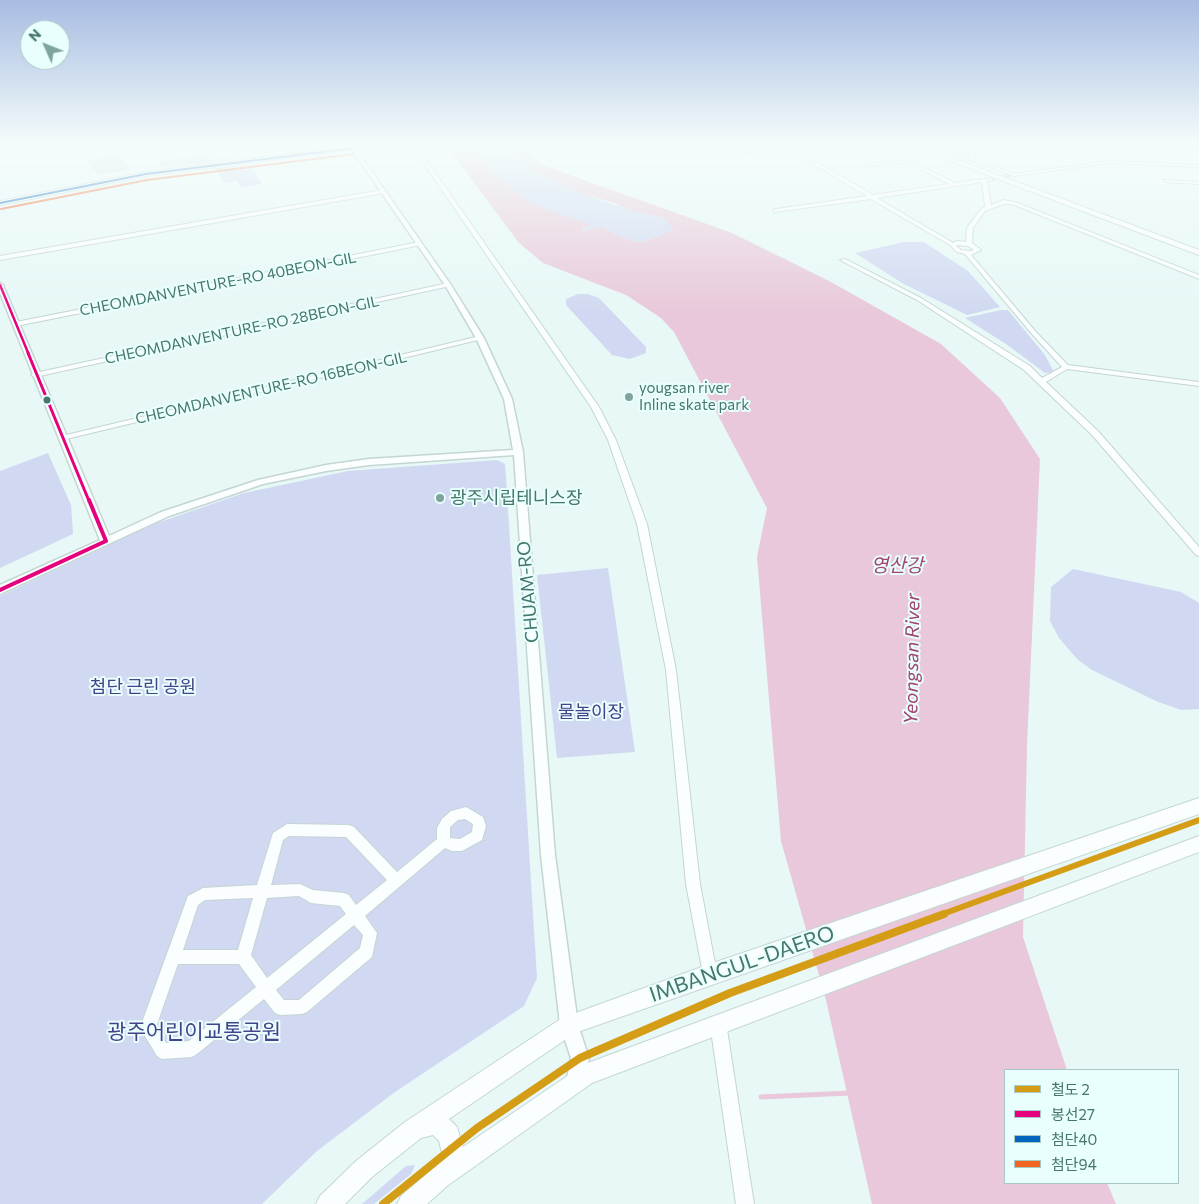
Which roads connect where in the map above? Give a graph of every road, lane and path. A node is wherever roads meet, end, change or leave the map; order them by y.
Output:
1 (14, 200) edge
2 (335, 200) edge
3 (388, 200) edge
4 (451, 200) edge
5 (849, 200) edge
6 (876, 200) edge
7 (988, 200) edge
8 (1061, 200) edge
9 (1067, 200) edge
10 (0, 203) edge
11 (988, 208) junction
12 (776, 211) dead end
13 (420, 244) junction
14 (970, 244) junction
15 (953, 245) junction
16 (1199, 248) edge
17 (967, 252) junction
18 (1199, 253) edge
19 (0, 258) edge
20 (843, 260) dead end
21 (1199, 277) edge
22 (0, 285) edge
23 (448, 285) junction
24 (16, 324) junction
25 (480, 338) junction
26 (1066, 367) junction
27 (36, 374) junction
28 (1043, 381) junction
29 (1199, 384) edge
30 (62, 438) junction
31 (518, 452) junction
32 (106, 541) junction
33 (1199, 553) edge
34 (0, 590) edge
35 (1199, 806) edge
36 (444, 841) dead end
37 (1199, 844) edge
38 (396, 880) junction
39 (261, 893) junction
40 (355, 915) junction
41 (173, 957) junction
42 (243, 957) junction
43 (718, 972) junction
44 (266, 988) junction
45 (718, 1024) junction
46 (569, 1025) junction
47 (575, 1083) junction
48 (413, 1130) junction
49 (439, 1178) junction
50 (328, 1204) edge
51 (408, 1204) edge
52 (746, 1204) edge

1 - 10 main road
2 - 19 street
3 - 13 street, CHUAM-RO
4 - 43 street
5 - 12 street
6 - 15 street
7 - 11 street
8 - 18 main road
9 - 16 main road
11 - 14 street
11 - 21 street
13 - 23 street, CHUAM-RO
13 - 24 street, CHEOMDANVENTURE-RO 40BEON-GIL
14 - 15 street
14 - 17 street
15 - 17 street
17 - 26 street
20 - 28 street
22 - 24 street
23 - 25 street, CHUAM-RO
23 - 27 street, CHEOMDANVENTURE-RO 28BEON-GIL
24 - 27 street
25 - 30 street, CHEOMDANVENTURE-RO 16BEON-GIL
25 - 31 street, CHUAM-RO
26 - 28 street
26 - 29 street
27 - 30 street
28 - 33 street
30 - 32 street
31 - 32 street
31 - 46 street, CHUAM-RO
32 - 34 street
35 - 43 main road, IMBANGUL-DAERO
36 - 38 street
37 - 45 main road
38 - 39 street
38 - 40 street
39 - 40 street
39 - 41 street
39 - 42 street
40 - 44 street
40 - 44 street
41 - 42 street
41 - 44 street
42 - 44 street
43 - 46 main road, IMBANGUL-DAERO
45 - 47 main road
45 - 52 street
46 - 47 street, CHUAM-RO
46 - 48 main road, IMBANGUL-DAERO
47 - 49 main road
48 - 49 main road
48 - 50 main road, IMBANGUL-DAERO
49 - 51 main road

